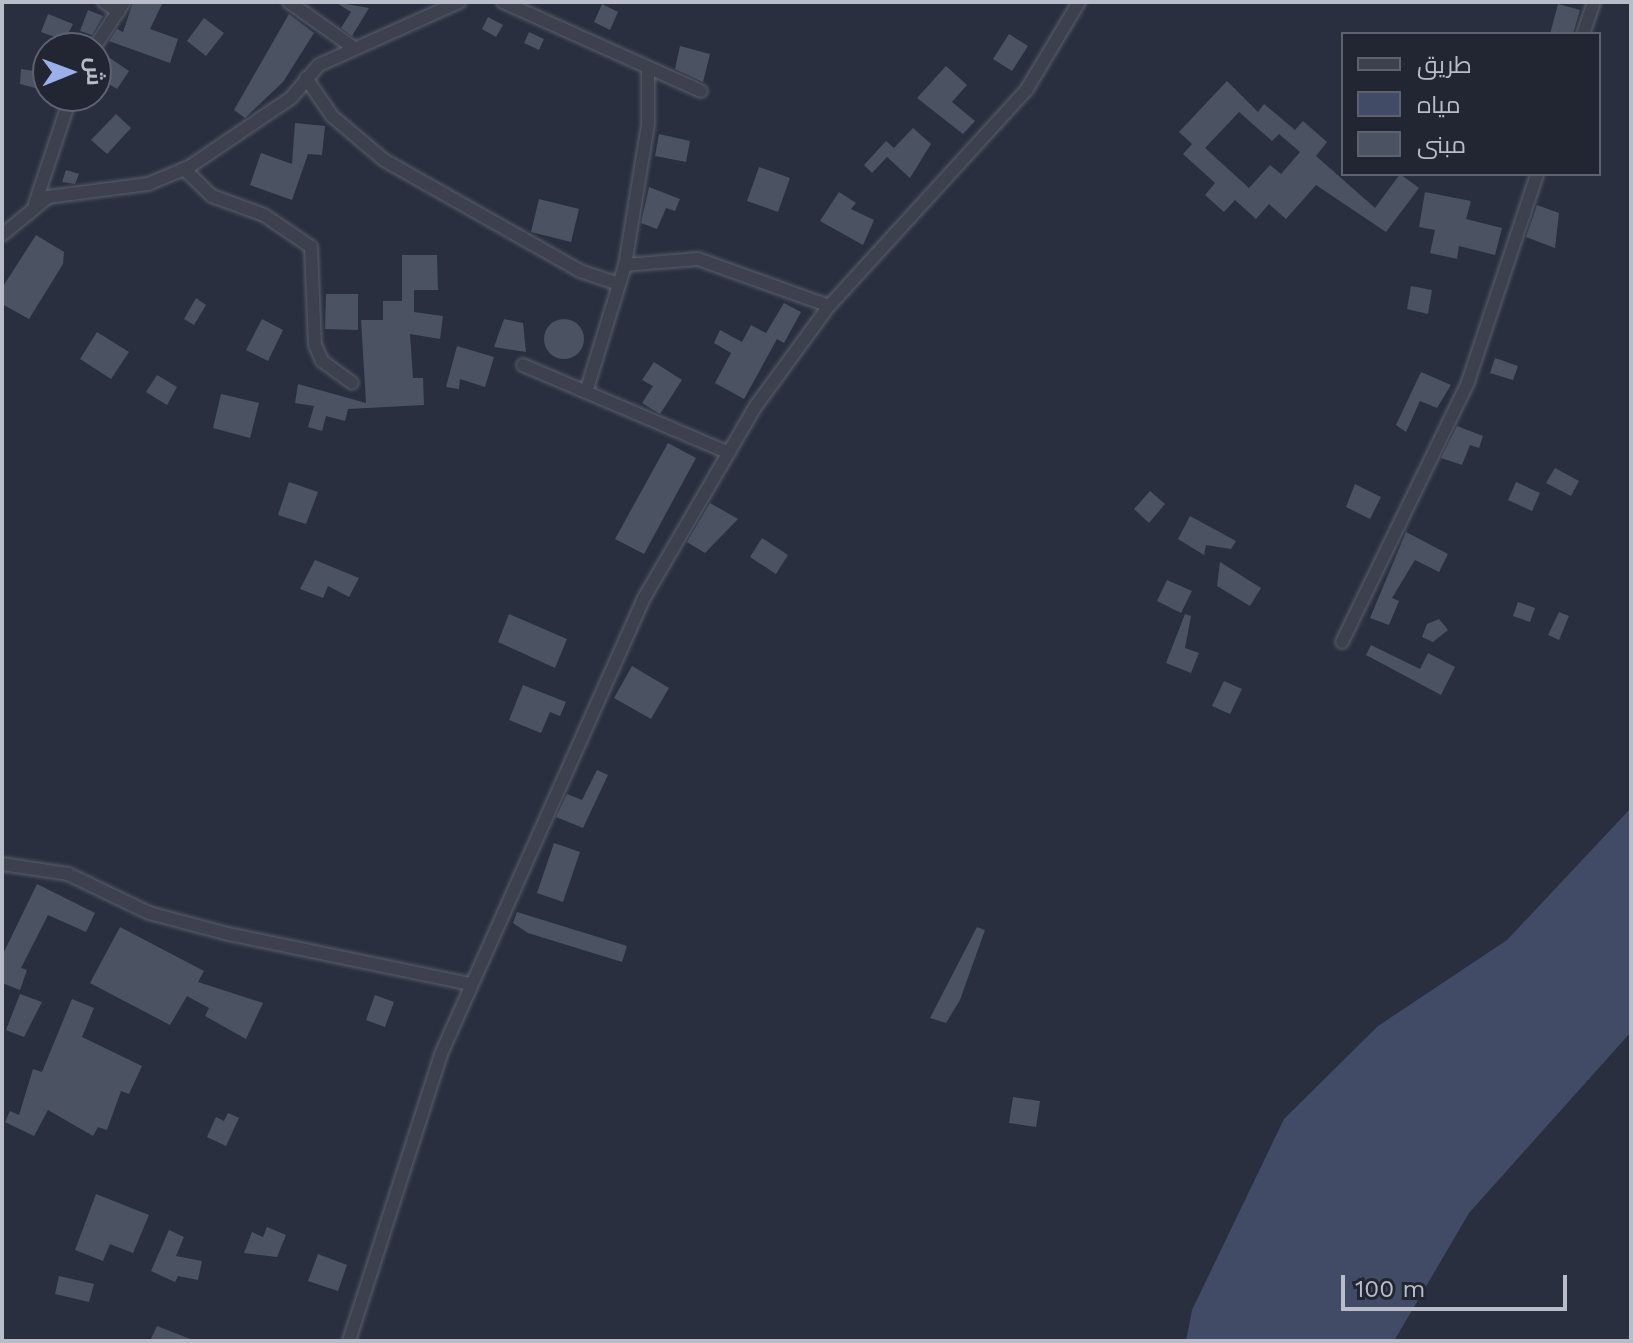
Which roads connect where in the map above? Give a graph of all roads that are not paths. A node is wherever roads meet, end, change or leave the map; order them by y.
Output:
1 (104, 2) edge
2 (289, 2) edge
3 (459, 2) edge
4 (503, 2) edge
5 (1079, 2) edge
6 (1594, 2) edge
7 (121, 6) edge
8 (104, 32) edge
9 (1584, 32) edge
10 (354, 48) junction
11 (648, 70) junction
12 (306, 78) junction
13 (701, 91) dead end
14 (66, 112) edge
15 (184, 169) junction
16 (1536, 176) edge
17 (35, 204) junction
18 (2, 235) edge
19 (625, 265) junction
20 (619, 284) junction
21 (829, 306) junction
22 (523, 365) dead end
23 (352, 383) dead end
24 (586, 392) junction
25 (729, 453) junction
26 (1342, 642) dead end
27 (2, 864) edge
28 (470, 984) junction
29 (349, 1341) edge

1 - 7 street
2 - 10 street
3 - 10 street
4 - 11 street
5 - 21 street
6 - 9 street
7 - 8 street
10 - 12 street
11 - 13 street
11 - 19 street
12 - 15 street
12 - 20 street
14 - 17 street
15 - 17 street
15 - 23 street
16 - 26 street
17 - 18 street
19 - 20 street
19 - 21 street
20 - 24 street
21 - 25 street
22 - 24 street
24 - 25 street
25 - 28 street
27 - 28 street
28 - 29 street

